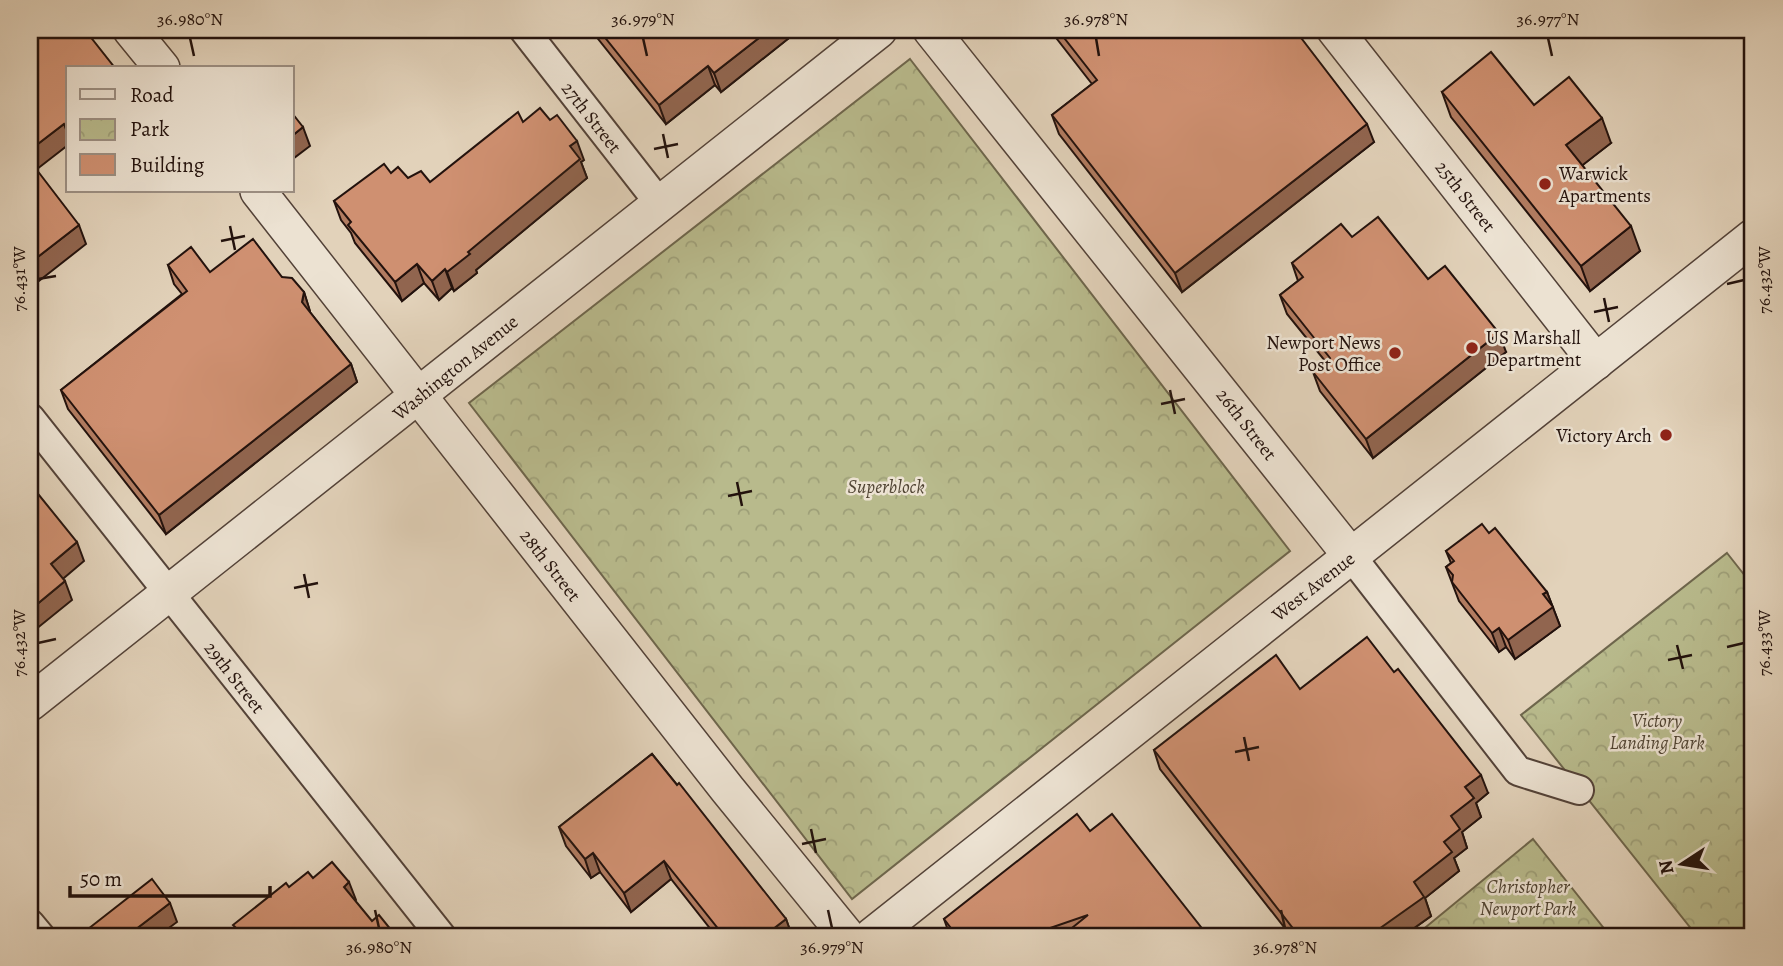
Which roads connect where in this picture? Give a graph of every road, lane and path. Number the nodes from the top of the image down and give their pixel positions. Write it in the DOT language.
graph roads {
  1 [pos="131,30"];
  2 [pos="524,30"];
  3 [pos="879,30"];
  4 [pos="931,30"];
  5 [pos="1335,30"];
  6 [pos="160,66"];
  7 [pos="259,192"];
  8 [pos="660,204"];
  9 [pos="1753,237"];
  10 [pos="1596,362"];
  11 [pos="419,395"];
  12 [pos="30,418"];
  13 [pos="1351,556"];
  14 [pos="169,593"];
  15 [pos="30,704"];
  16 [pos="1579,790"];
  17 [pos="30,924"];
  18 [pos="40,936"];
  19 [pos="441,936"];
  20 [pos="847,936"];
  21 [pos="872,936"];
  1 -- 6 [label="street"];
  2 -- 8 [label="street, 27th Street"];
  3 -- 8 [label="street, Washington Avenue"];
  4 -- 13 [label="street, 26th Street"];
  5 -- 10 [label="street, 25th Street"];
  7 -- 11 [label="street, 28th Street"];
  8 -- 11 [label="street, Washington Avenue"];
  9 -- 10 [label="street, West Avenue"];
  10 -- 13 [label="street, West Avenue"];
  11 -- 14 [label="street, Washington Avenue"];
  11 -- 20 [label="street, 28th Street"];
  12 -- 14 [label="street, 29th Street"];
  13 -- 16 [label="street, 26th Street"];
  13 -- 21 [label="street, West Avenue"];
  14 -- 15 [label="street, Washington Avenue"];
  14 -- 19 [label="street, 29th Street"];
  17 -- 18 [label="street"];
}
